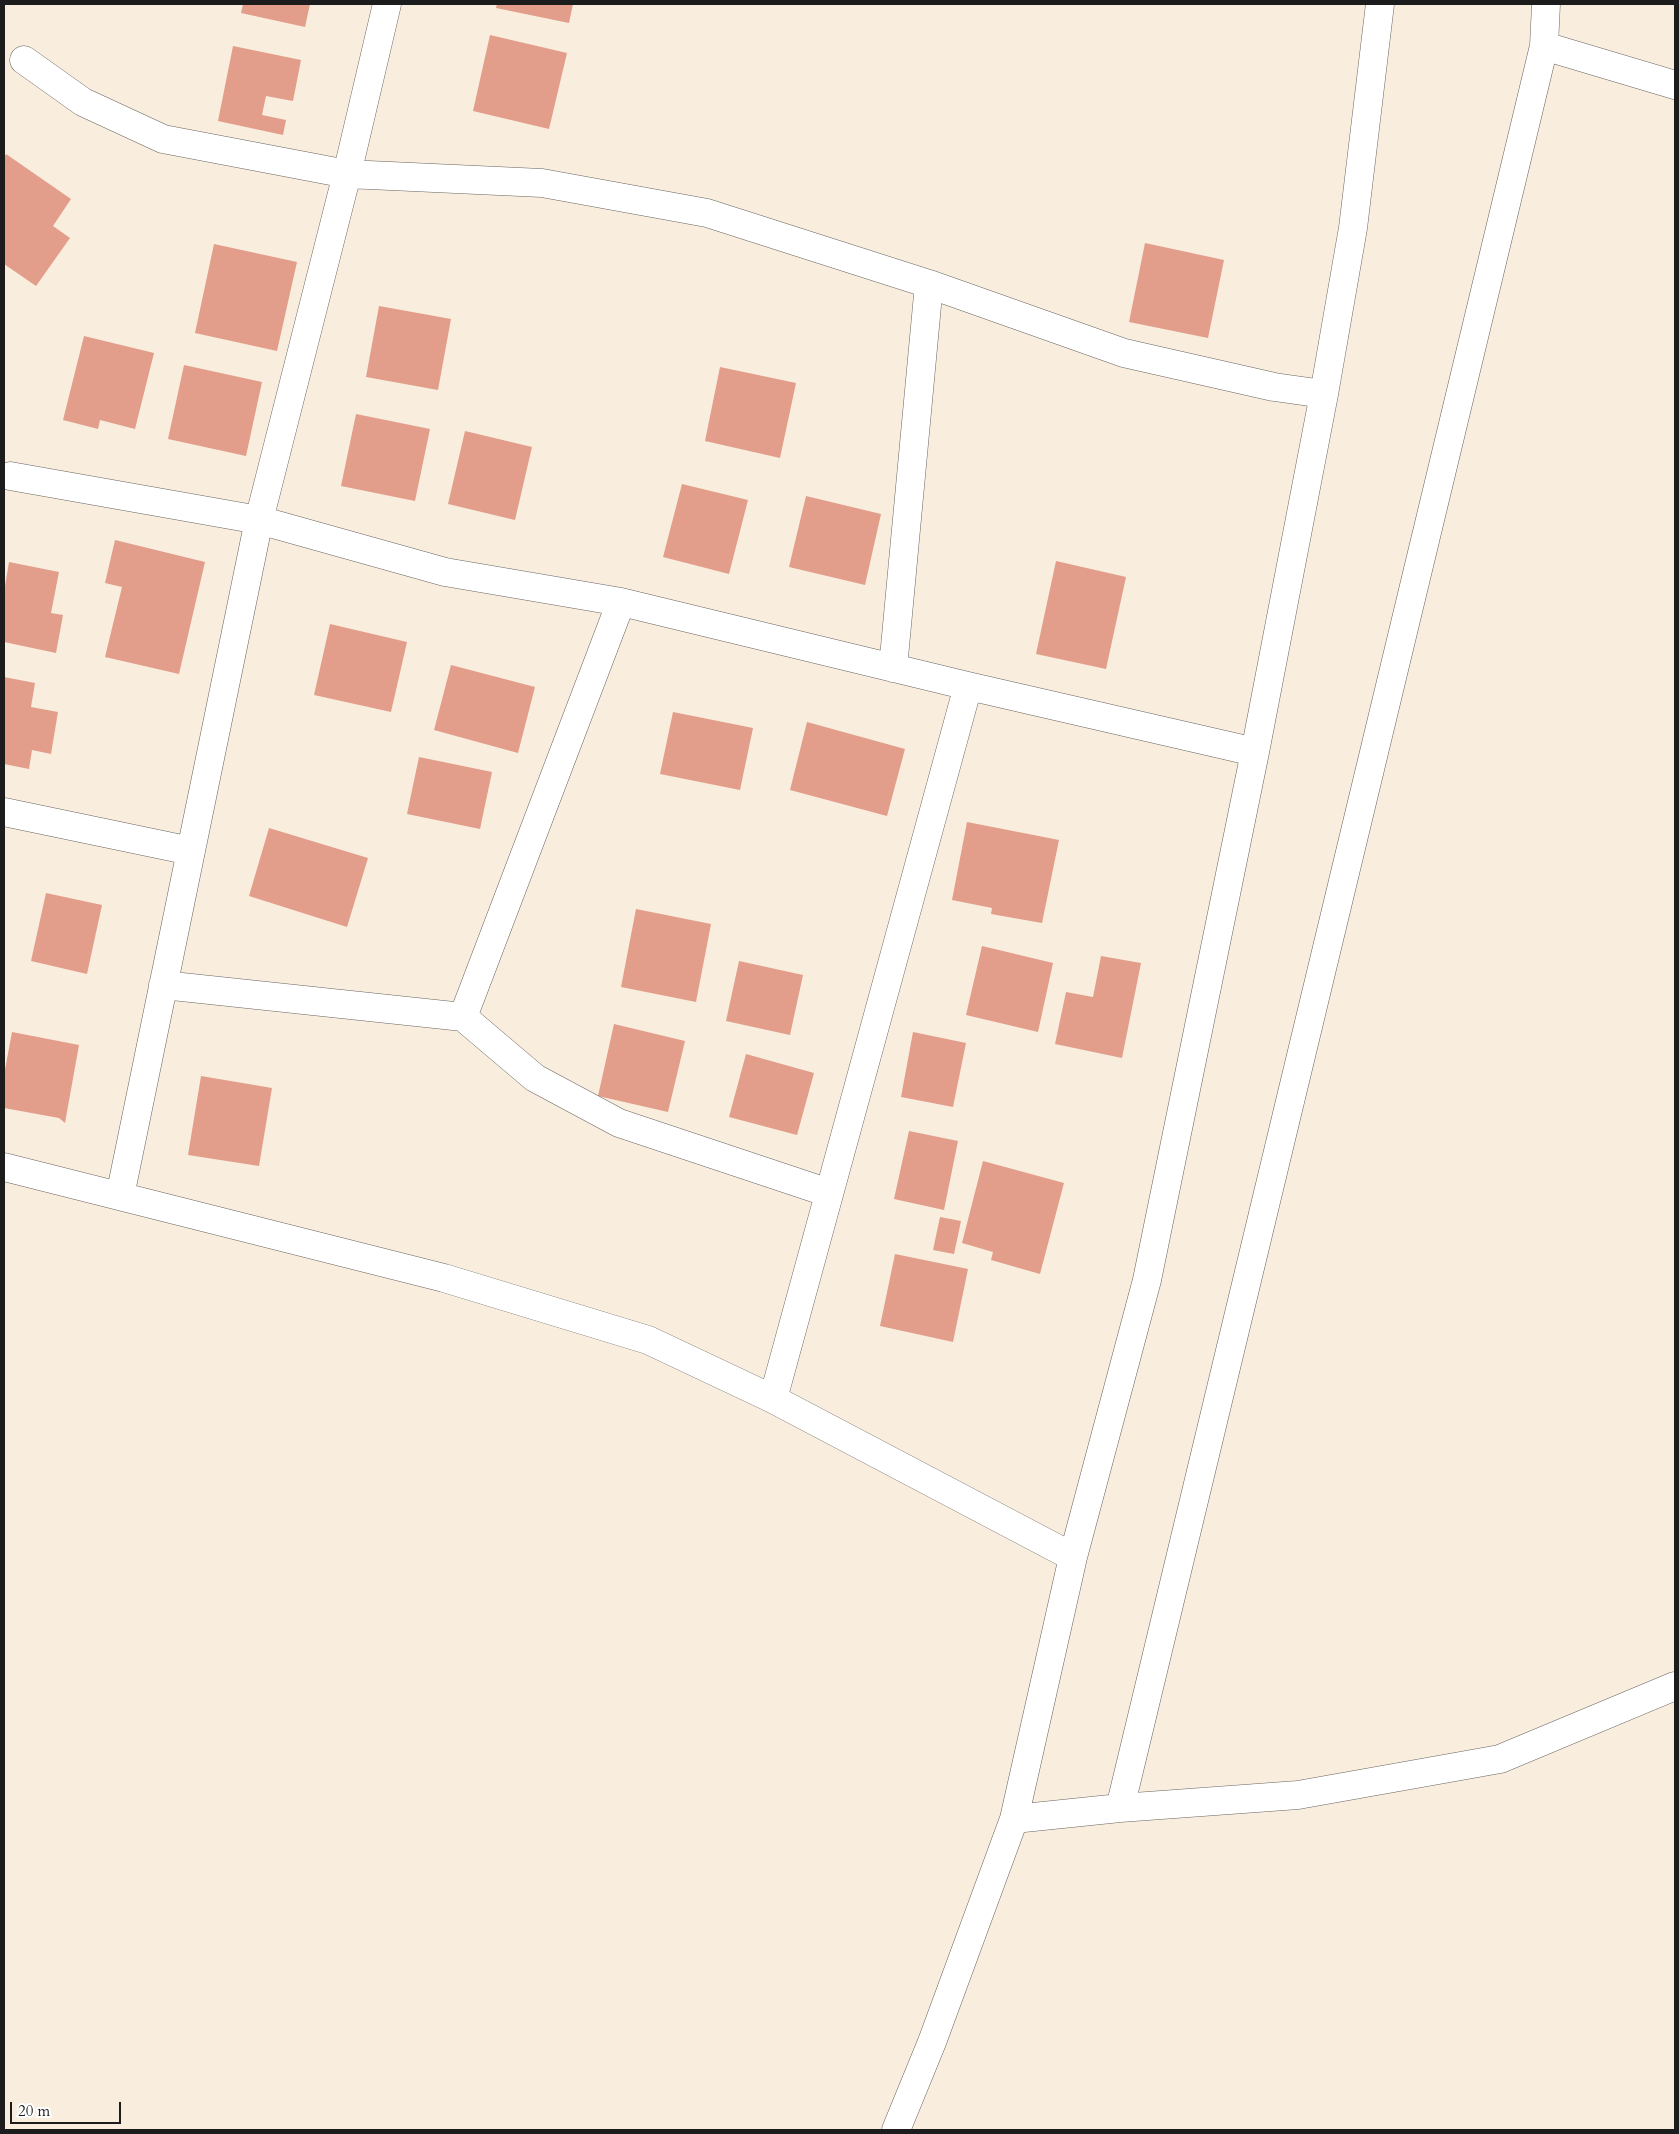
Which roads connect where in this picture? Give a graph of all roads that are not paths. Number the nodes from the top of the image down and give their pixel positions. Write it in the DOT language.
graph roads {
  1 [pos="387,4"];
  2 [pos="1380,4"];
  3 [pos="1546,4"];
  4 [pos="1544,46"];
  5 [pos="24,60"];
  6 [pos="1675,85"];
  7 [pos="346,174"];
  8 [pos="929,284"];
  9 [pos="1324,394"];
  10 [pos="10,476"];
  11 [pos="259,520"];
  12 [pos="621,602"];
  13 [pos="893,668"];
  14 [pos="968,686"];
  15 [pos="1255,752"];
  16 [pos="4,812"];
  17 [pos="192,852"];
  18 [pos="163,985"];
  19 [pos="463,1017"];
  20 [pos="4,1166"];
  21 [pos="830,1193"];
  22 [pos="120,1196"];
  23 [pos="773,1399"];
  24 [pos="1073,1557"];
  25 [pos="1675,1686"];
  26 [pos="1120,1808"];
  27 [pos="1014,1819"];
  28 [pos="896,2130"];
  1 -- 7 [label="street"];
  2 -- 9 [label="street"];
  3 -- 4 [label="street"];
  4 -- 6 [label="street"];
  4 -- 26 [label="street"];
  5 -- 7 [label="street"];
  7 -- 8 [label="street"];
  7 -- 11 [label="street"];
  8 -- 9 [label="street"];
  8 -- 13 [label="street"];
  9 -- 15 [label="street"];
  10 -- 11 [label="street"];
  11 -- 12 [label="street"];
  11 -- 17 [label="street"];
  12 -- 13 [label="street"];
  12 -- 19 [label="street"];
  13 -- 14 [label="street"];
  14 -- 15 [label="street"];
  14 -- 21 [label="street"];
  15 -- 24 [label="street"];
  16 -- 17 [label="street"];
  17 -- 18 [label="street"];
  18 -- 19 [label="street"];
  18 -- 22 [label="street"];
  19 -- 21 [label="street"];
  20 -- 22 [label="street"];
  21 -- 23 [label="street"];
  22 -- 23 [label="street"];
  23 -- 24 [label="street"];
  24 -- 27 [label="street"];
  25 -- 26 [label="street"];
  26 -- 27 [label="street"];
  27 -- 28 [label="street"];
}
